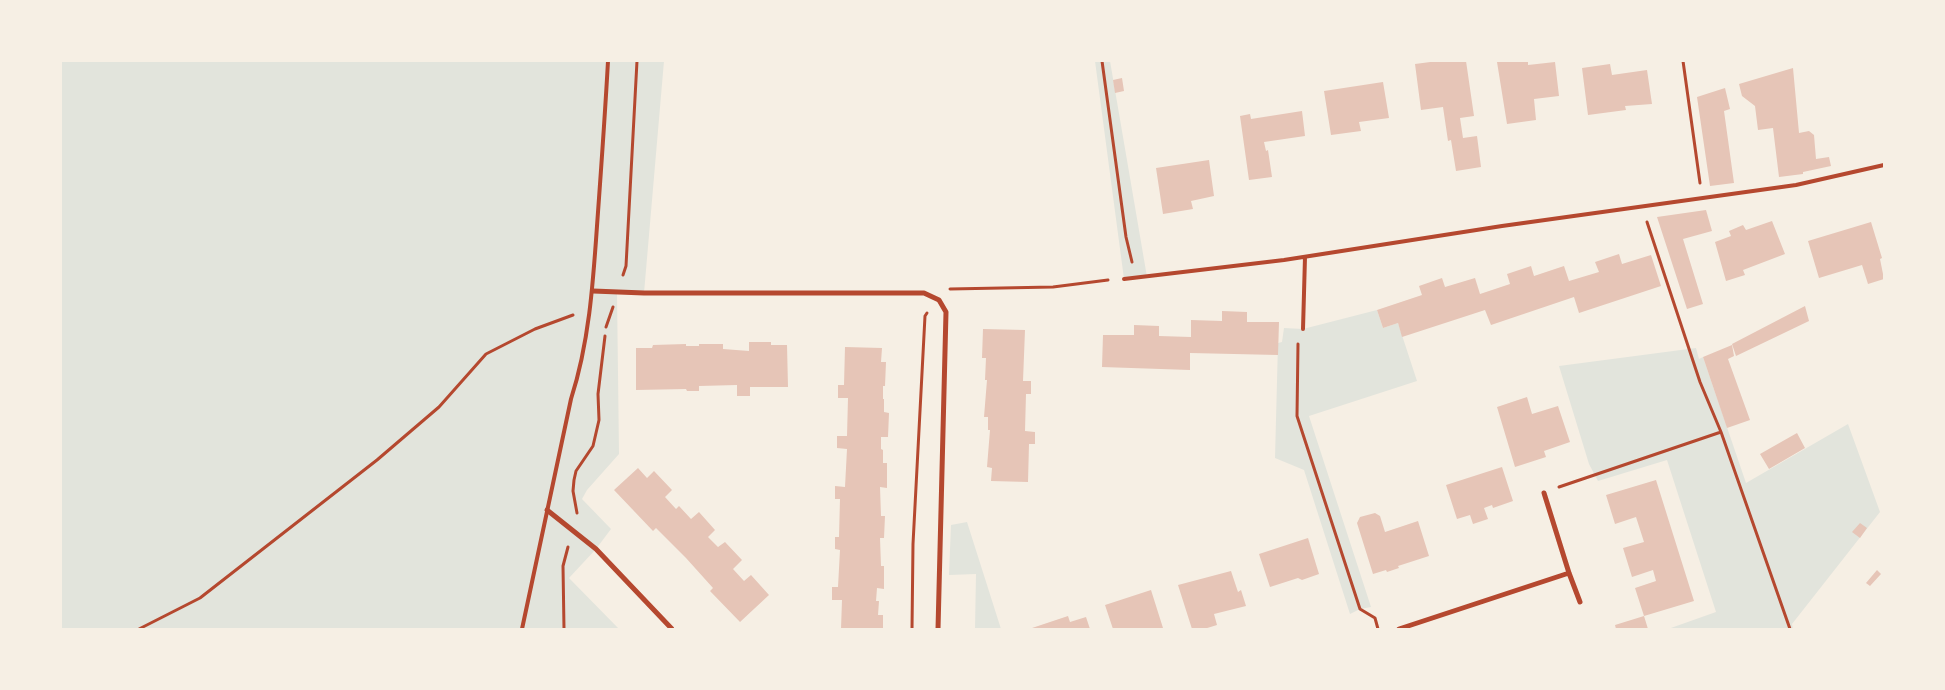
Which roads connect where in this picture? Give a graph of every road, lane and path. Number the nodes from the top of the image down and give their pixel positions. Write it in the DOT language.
graph roads {
  1 [pos="608,61"];
  2 [pos="637,61"];
  3 [pos="1102,61"];
  4 [pos="1683,61"];
  5 [pos="1884,165"];
  6 [pos="1702,198"];
  7 [pos="1644,207"];
  8 [pos="1305,257"];
  9 [pos="1136,278"];
  10 [pos="1124,279"];
  11 [pos="593,291"];
  12 [pos="617,292"];
  13 [pos="938,300"];
  14 [pos="590,308"];
  15 [pos="1303,329"];
  16 [pos="1721,432"];
  17 [pos="1544,493"];
  18 [pos="547,510"];
  19 [pos="573,529"];
  20 [pos="1569,573"];
  21 [pos="1580,602"];
  22 [pos="139,629"];
  23 [pos="522,629"];
  24 [pos="564,629"];
  25 [pos="672,629"];
  26 [pos="912,629"];
  27 [pos="938,629"];
  28 [pos="1378,629"];
  29 [pos="1399,629"];
  30 [pos="1790,629"];
  1 -- 11 [label="lane"];
  2 -- 12 [label="path"];
  3 -- 9 [label="path"];
  4 -- 6 [label="path"];
  5 -- 6 [label="lane"];
  6 -- 7 [label="lane"];
  7 -- 8 [label="lane"];
  7 -- 16 [label="path"];
  8 -- 9 [label="lane"];
  8 -- 15 [label="lane"];
  9 -- 10 [label="lane"];
  10 -- 13 [label="path"];
  11 -- 12 [label="street"];
  11 -- 14 [label="lane"];
  12 -- 13 [label="street"];
  12 -- 19 [label="path"];
  13 -- 26 [label="path"];
  13 -- 27 [label="street"];
  14 -- 18 [label="lane"];
  14 -- 22 [label="path"];
  15 -- 28 [label="path"];
  16 -- 17 [label="path"];
  16 -- 30 [label="path"];
  17 -- 20 [label="street"];
  18 -- 19 [label="street"];
  18 -- 23 [label="lane"];
  19 -- 24 [label="path"];
  19 -- 25 [label="street"];
  20 -- 21 [label="street"];
  20 -- 29 [label="street"];
}
